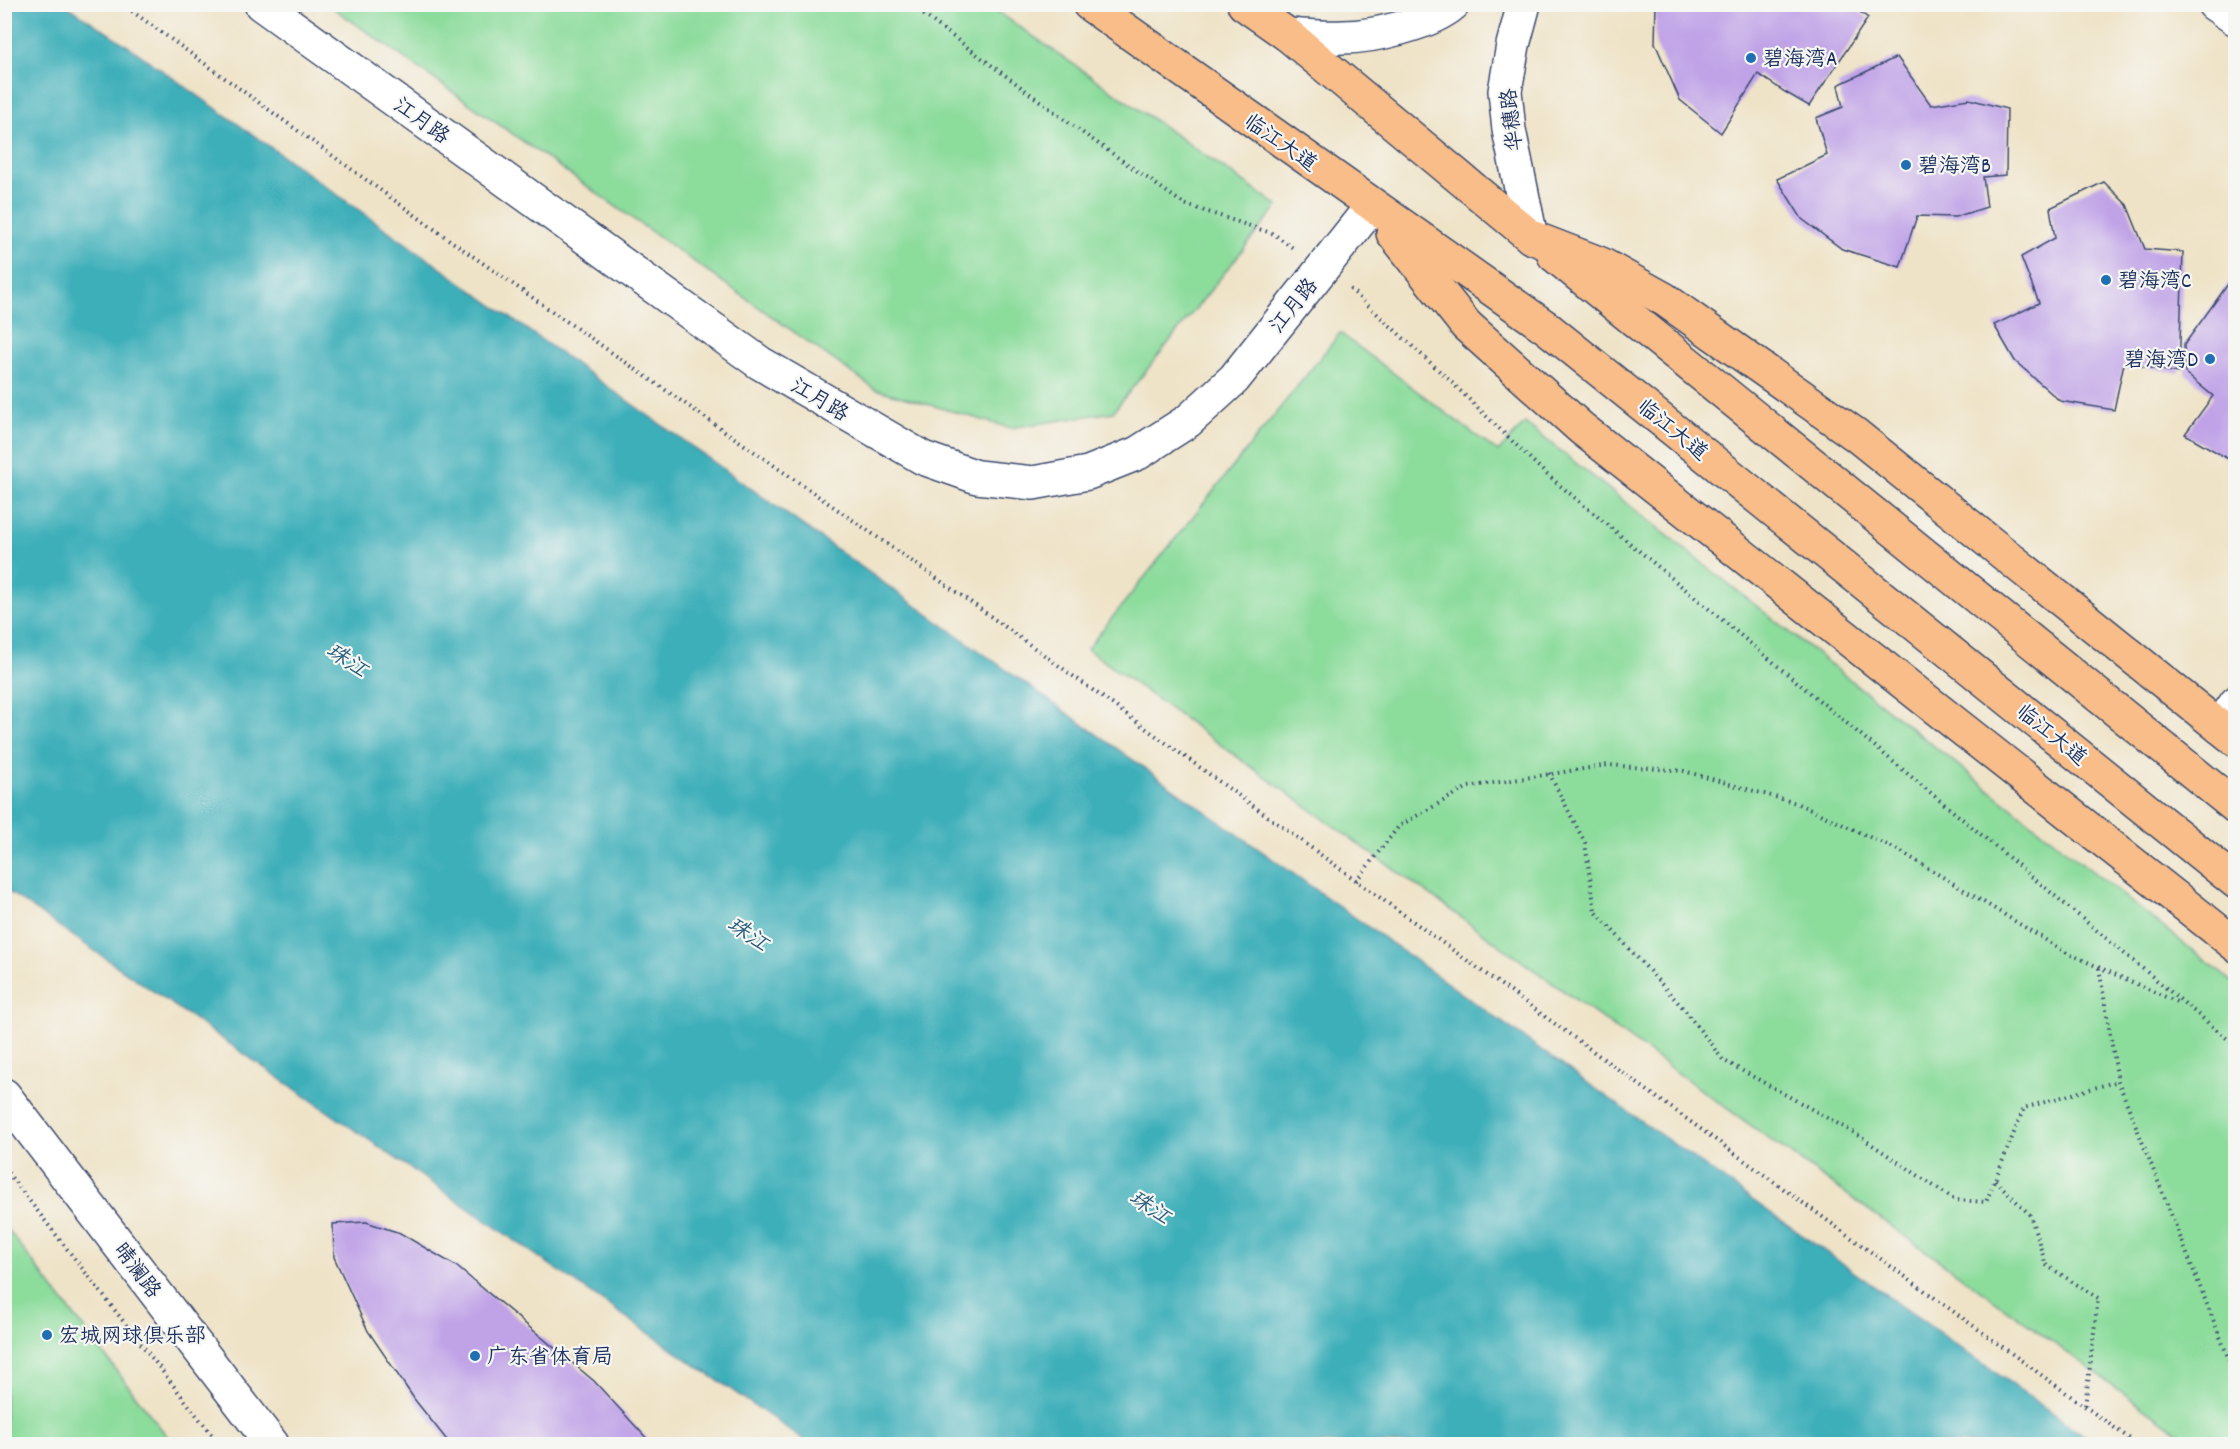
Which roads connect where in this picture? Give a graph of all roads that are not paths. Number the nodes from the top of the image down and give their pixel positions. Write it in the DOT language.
graph roads {
  1 [pos="261,4"];
  2 [pos="1089,4"];
  3 [pos="1244,4"];
  4 [pos="1453,4"];
  5 [pos="1524,4"];
  6 [pos="2214,4"];
  7 [pos="2235,19"];
  8 [pos="1288,35"];
  9 [pos="1372,206"];
  10 [pos="1531,237"];
  11 [pos="2230,723"];
  12 [pos="2235,807"];
  13 [pos="2235,882"];
  14 [pos="2235,945"];
  15 [pos="4,1095"];
  16 [pos="272,1444"];
  1 -- 9 [label="street, 江月路"];
  2 -- 9 [label="main road, 临江大道"];
  3 -- 8 [label="main road"];
  4 -- 8 [label="street"];
  5 -- 10 [label="street, 华穗路"];
  6 -- 7 [label="street"];
  8 -- 10 [label="main road"];
  9 -- 13 [label="main road, 临江大道"];
  9 -- 14 [label="main road"];
  10 -- 11 [label="main road"];
  10 -- 12 [label="main road"];
  15 -- 16 [label="street, 晴澜路"];
}
